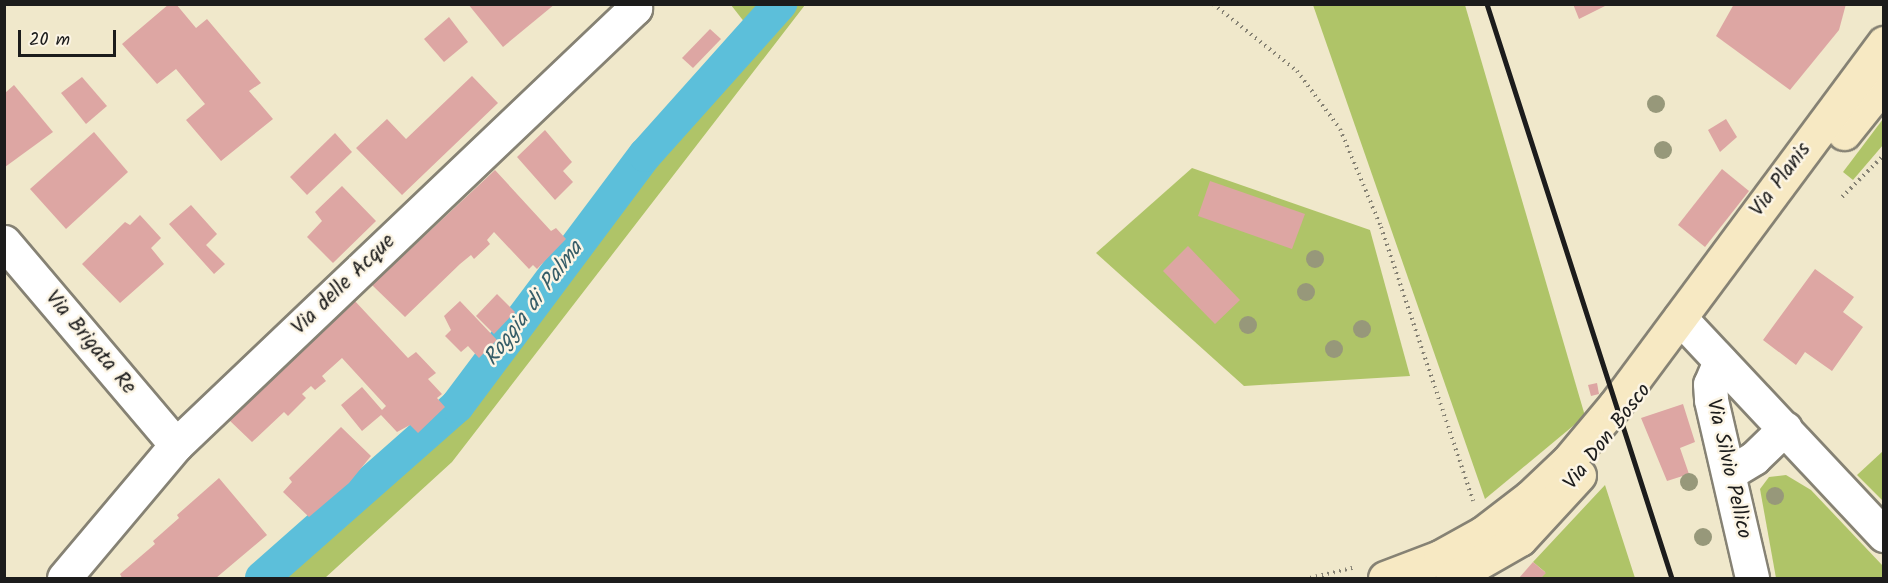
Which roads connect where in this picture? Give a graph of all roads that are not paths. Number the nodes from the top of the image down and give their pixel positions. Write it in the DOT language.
graph roads {
  1 [pos="636,6"];
  2 [pos="1884,43"];
  3 [pos="1884,83"];
  4 [pos="4,242"];
  5 [pos="1685,324"];
  6 [pos="1720,361"];
  7 [pos="1785,428"];
  8 [pos="176,445"];
  9 [pos="1729,473"];
  10 [pos="1884,535"];
  11 [pos="64,579"];
  12 [pos="1385,579"];
  13 [pos="1452,579"];
  14 [pos="1752,579"];
  1 -- 8 [label="street, Via delle Acque"];
  2 -- 5 [label="street, Via Planis"];
  3 -- 5 [label="street, Via Planis"];
  4 -- 8 [label="street, Via Brigata Re"];
  5 -- 6 [label="street"];
  5 -- 12 [label="street, Via Don Bosco"];
  5 -- 13 [label="street, Via Don Bosco"];
  6 -- 7 [label="street"];
  6 -- 9 [label="street, Via Silvio Pellico"];
  7 -- 9 [label="street"];
  7 -- 10 [label="street"];
  8 -- 11 [label="street, Via delle Acque"];
  9 -- 14 [label="street, Via Silvio Pellico"];
}
